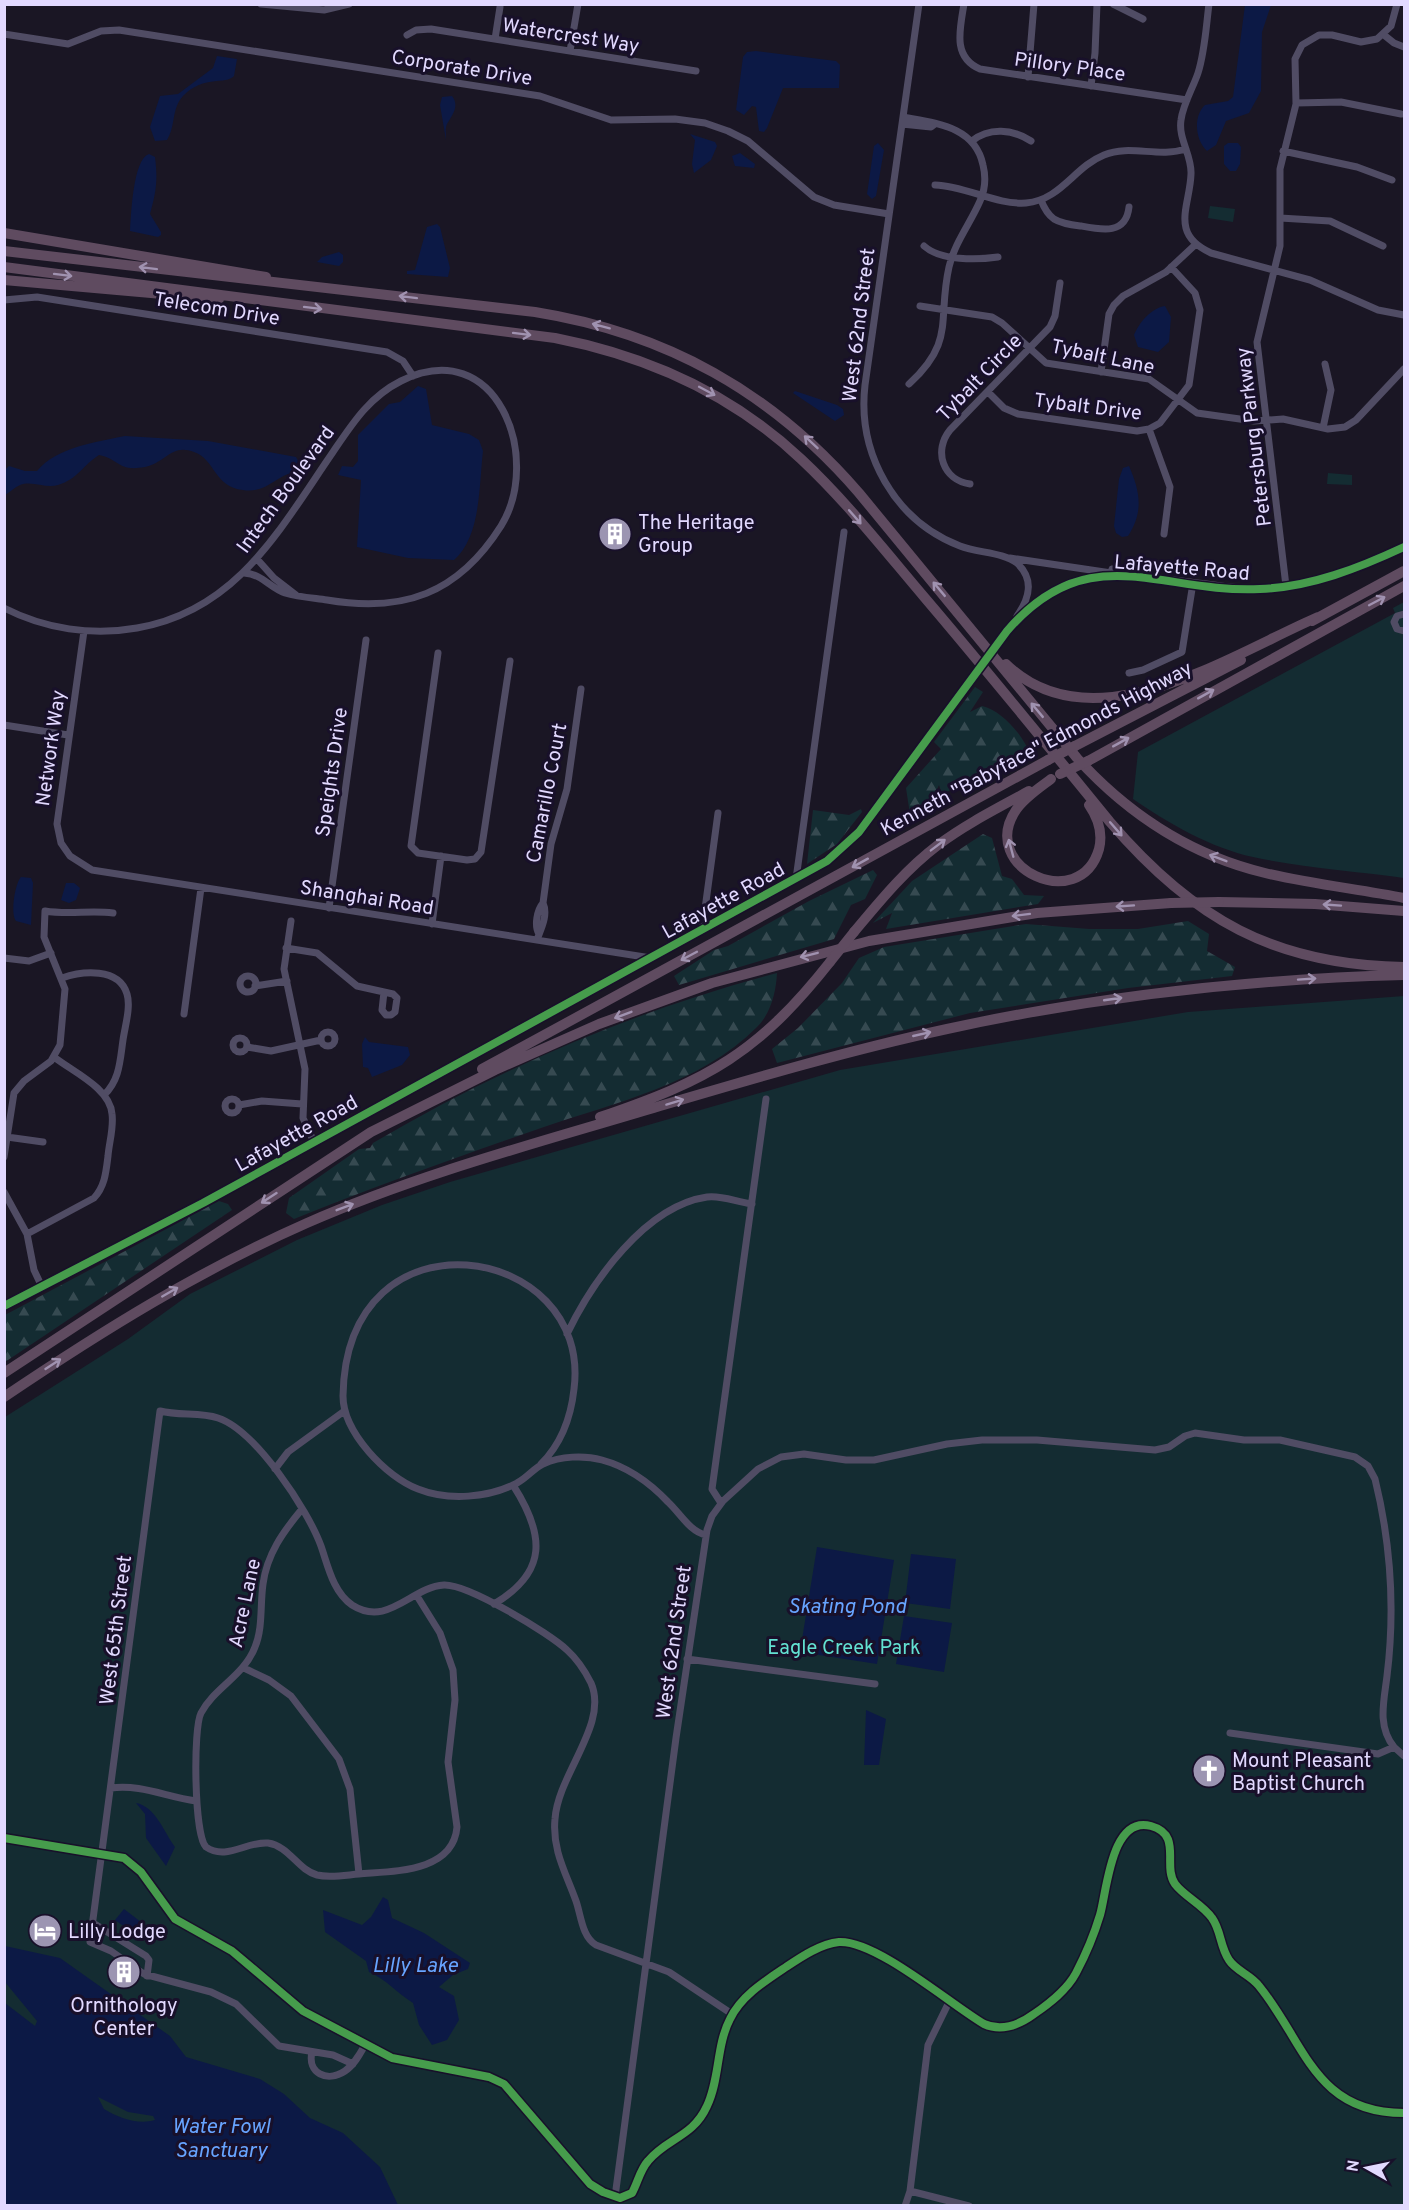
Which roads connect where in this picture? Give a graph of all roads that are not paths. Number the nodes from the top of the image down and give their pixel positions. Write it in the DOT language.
graph roads {
  1 [pos="261,4"];
  2 [pos="349,4"];
  3 [pos="578,4"];
  4 [pos="919,4"];
  5 [pos="964,4"];
  6 [pos="1034,4"];
  7 [pos="1097,4"];
  8 [pos="1113,4"];
  9 [pos="1209,4"];
  10 [pos="1397,4"];
  11 [pos="500,7"];
  12 [pos="1143,19"];
  13 [pos="4,34"];
  14 [pos="1384,34"];
  15 [pos="406,35"];
  16 [pos="495,39"];
  17 [pos="1404,47"];
  18 [pos="570,51"];
  19 [pos="696,71"];
  20 [pos="1028,77"];
  21 [pos="1091,86"];
  22 [pos="1187,100"];
  23 [pos="1296,104"];
  24 [pos="1401,114"];
  25 [pos="903,121"];
  26 [pos="972,141"];
  27 [pos="1031,141"];
  28 [pos="1186,149"];
  29 [pos="1283,151"];
  30 [pos="1392,180"];
  31 [pos="935,185"];
  32 [pos="982,194"];
  33 [pos="1041,200"];
  34 [pos="1129,207"];
  35 [pos="889,214"];
  36 [pos="1280,218"];
  37 [pos="6,233"];
  38 [pos="1196,244"];
  39 [pos="924,246"];
  40 [pos="1383,246"];
  41 [pos="4,251"];
  42 [pos="952,256"];
  43 [pos="998,257"];
  44 [pos="4,267"];
  45 [pos="1171,267"];
  46 [pos="1274,270"];
  47 [pos="4,280"];
  48 [pos="290,283"];
  49 [pos="1060,283"];
  50 [pos="234,298"];
  51 [pos="4,300"];
  52 [pos="920,306"];
  53 [pos="945,309"];
  54 [pos="1404,315"];
  55 [pos="1029,349"];
  56 [pos="1325,364"];
  57 [pos="1404,369"];
  58 [pos="1101,372"];
  59 [pos="413,376"];
  60 [pos="909,384"];
  61 [pos="988,392"];
  62 [pos="1179,401"];
  63 [pos="1266,420"];
  64 [pos="1323,428"];
  65 [pos="1149,429"];
  66 [pos="970,484"];
  67 [pos="844,531"];
  68 [pos="1164,534"];
  69 [pos="1404,547"];
  70 [pos="1005,557"];
  71 [pos="257,559"];
  72 [pos="1070,566"];
  73 [pos="1404,571"];
  74 [pos="244,573"];
  75 [pos="1124,574"];
  76 [pos="1144,577"];
  77 [pos="1193,583"];
  78 [pos="1286,586"];
  79 [pos="1404,586"];
  80 [pos="296,595"];
  81 [pos="4,608"];
  82 [pos="1404,614"];
  83 [pos="1318,617"];
  84 [pos="84,631"];
  85 [pos="1404,631"];
  86 [pos="1007,632"];
  87 [pos="976,634"];
  88 [pos="366,640"];
  89 [pos="438,653"];
  90 [pos="510,661"];
  91 [pos="986,671"];
  92 [pos="1129,673"];
  93 [pos="581,690"];
  94 [pos="4,725"];
  95 [pos="68,735"];
  96 [pos="1056,777"];
  97 [pos="718,813"];
  98 [pos="441,856"];
  99 [pos="79,864"];
  100 [pos="796,879"];
  101 [pos="201,888"];
  102 [pos="1404,898"];
  103 [pos="329,908"];
  104 [pos="1404,911"];
  105 [pos="113,913"];
  106 [pos="291,921"];
  107 [pos="432,924"];
  108 [pos="702,931"];
  109 [pos="538,937"];
  110 [pos="286,948"];
  111 [pos="51,953"];
  112 [pos="4,958"];
  113 [pos="652,958"];
  114 [pos="1404,967"];
  115 [pos="1404,975"];
  116 [pos="62,978"];
  117 [pos="287,981"];
  118 [pos="255,986"];
  119 [pos="384,992"];
  120 [pos="184,1014"];
  121 [pos="321,1040"];
  122 [pos="300,1045"];
  123 [pos="247,1047"];
  124 [pos="54,1058"];
  125 [pos="104,1095"];
  126 [pos="766,1099"];
  127 [pos="302,1104"];
  128 [pos="239,1105"];
  129 [pos="371,1132"];
  130 [pos="7,1137"];
  131 [pos="43,1142"];
  132 [pos="314,1142"];
  133 [pos="518,1147"];
  134 [pos="4,1157"];
  135 [pos="4,1192"];
  136 [pos="7,1204"];
  137 [pos="752,1204"];
  138 [pos="27,1234"];
  139 [pos="42,1287"];
  140 [pos="4,1306"];
  141 [pos="567,1334"];
  142 [pos="4,1373"];
  143 [pos="4,1396"];
  144 [pos="343,1412"];
  145 [pos="541,1464"];
  146 [pos="275,1469"];
  147 [pos="513,1485"];
  148 [pos="721,1503"];
  149 [pos="302,1509"];
  150 [pos="706,1535"];
  151 [pos="417,1596"];
  152 [pos="494,1604"];
  153 [pos="687,1659"];
  154 [pos="244,1668"];
  155 [pos="875,1684"];
  156 [pos="1230,1733"];
  157 [pos="1394,1747"];
  158 [pos="1404,1756"];
  159 [pos="111,1788"];
  160 [pos="196,1801"];
  161 [pos="4,1838"];
  162 [pos="102,1853"];
  163 [pos="359,1874"];
  164 [pos="93,1923"];
  165 [pos="647,1963"];
  166 [pos="147,1976"];
  167 [pos="950,2000"];
  168 [pos="732,2014"];
  169 [pos="365,2045"];
  170 [pos="312,2052"];
  171 [pos="353,2064"];
  172 [pos="1404,2113"];
  173 [pos="910,2192"];
  174 [pos="615,2197"];
  175 [pos="905,2205"];
  176 [pos="969,2205"];
  1 -- 2 [label="street"];
  3 -- 18 [label="street"];
  4 -- 25 [label="street, West 62nd Street"];
  5 -- 20 [label="street, Pillory Place"];
  6 -- 20 [label="street"];
  7 -- 21 [label="street"];
  8 -- 12 [label="street"];
  9 -- 22 [label="street"];
  10 -- 14 [label="street"];
  11 -- 16 [label="street"];
  13 -- 35 [label="street, Corporate Drive"];
  14 -- 17 [label="street"];
  14 -- 23 [label="street, Petersburg Parkway"];
  15 -- 16 [label="street, Watercrest Way"];
  16 -- 18 [label="street, Watercrest Way"];
  18 -- 19 [label="street, Watercrest Way"];
  20 -- 21 [label="street, Pillory Place"];
  21 -- 22 [label="street, Pillory Place"];
  22 -- 28 [label="street"];
  23 -- 24 [label="street"];
  23 -- 29 [label="street, Petersburg Parkway"];
  25 -- 26 [label="street"];
  25 -- 35 [label="street, West 62nd Street"];
  26 -- 27 [label="street"];
  26 -- 32 [label="street"];
  28 -- 33 [label="street"];
  28 -- 38 [label="street"];
  29 -- 30 [label="street"];
  29 -- 36 [label="street, Petersburg Parkway"];
  31 -- 32 [label="street"];
  32 -- 33 [label="street"];
  32 -- 42 [label="street"];
  33 -- 34 [label="street"];
  35 -- 70 [label="street, West 62nd Street"];
  36 -- 40 [label="street"];
  36 -- 46 [label="street, Petersburg Parkway"];
  37 -- 48 [label="highway"];
  38 -- 45 [label="street"];
  38 -- 46 [label="street"];
  39 -- 42 [label="street"];
  48 -- 41 [label="highway, one-way"];
  42 -- 43 [label="street"];
  42 -- 53 [label="street"];
  44 -- 50 [label="highway, one-way"];
  45 -- 58 [label="street"];
  45 -- 62 [label="street, Tybalt Drive"];
  46 -- 54 [label="street"];
  46 -- 63 [label="street, Petersburg Parkway"];
  47 -- 50 [label="highway"];
  87 -- 48 [label="highway, one-way"];
  49 -- 55 [label="street, Tybalt Circle"];
  50 -- 91 [label="highway, one-way"];
  51 -- 59 [label="street, Telecom Drive"];
  52 -- 53 [label="street, Tybalt Lane"];
  53 -- 55 [label="street, Tybalt Lane"];
  53 -- 60 [label="street"];
  55 -- 58 [label="street, Tybalt Lane"];
  55 -- 61 [label="street, Tybalt Circle"];
  56 -- 64 [label="street"];
  57 -- 64 [label="street, Tybalt Lane"];
  58 -- 62 [label="street, Tybalt Lane"];
  59 -- 71 [label="street, Intech Boulevard"];
  59 -- 80 [label="street, Intech Boulevard"];
  61 -- 65 [label="street, Tybalt Drive"];
  61 -- 66 [label="street, Tybalt Circle"];
  62 -- 63 [label="street, Tybalt Lane"];
  62 -- 65 [label="street, Tybalt Drive"];
  63 -- 64 [label="street, Tybalt Lane"];
  63 -- 78 [label="street, Petersburg Parkway"];
  65 -- 68 [label="street"];
  67 -- 100 [label="street"];
  69 -- 78 [label="main road, Lafayette Road"];
  70 -- 72 [label="street, West 62nd Street"];
  70 -- 86 [label="street"];
  71 -- 74 [label="street, Intech Boulevard"];
  71 -- 80 [label="street"];
  72 -- 75 [label="street"];
  72 -- 76 [label="street"];
  73 -- 83 [label="highway, Kenneth \"Babyface\" Edmonds Highway"];
  74 -- 80 [label="street"];
  74 -- 84 [label="street, Intech Boulevard"];
  75 -- 76 [label="main road, Lafayette Road"];
  75 -- 86 [label="main road, Lafayette Road"];
  76 -- 77 [label="main road, Lafayette Road"];
  77 -- 78 [label="main road, Lafayette Road"];
  77 -- 92 [label="street"];
  96 -- 79 [label="highway, Kenneth \"Babyface\" Edmonds Highway, one-way, bridge"];
  81 -- 84 [label="street, Intech Boulevard"];
  82 -- 85 [label="street"];
  83 -- 87 [label="highway"];
  83 -- 129 [label="highway, Kenneth \"Babyface\" Edmonds Highway, one-way, bridge"];
  84 -- 95 [label="street, Network Way"];
  86 -- 100 [label="main road, Lafayette Road, bridge"];
  102 -- 87 [label="highway, one-way"];
  88 -- 103 [label="street, Speights Drive"];
  89 -- 98 [label="street"];
  90 -- 98 [label="street"];
  91 -- 96 [label="highway, one-way"];
  91 -- 114 [label="highway, one-way"];
  93 -- 109 [label="street, Camarillo Court"];
  94 -- 95 [label="street"];
  95 -- 99 [label="street, Network Way"];
  133 -- 96 [label="highway, Kenneth \"Babyface\" Edmonds Highway, one-way, bridge"];
  97 -- 108 [label="street"];
  98 -- 107 [label="street"];
  99 -- 101 [label="street, Shanghai Road"];
  100 -- 108 [label="main road, Lafayette Road"];
  101 -- 103 [label="street, Shanghai Road"];
  101 -- 120 [label="street"];
  103 -- 107 [label="street, Shanghai Road"];
  104 -- 129 [label="highway, one-way, bridge"];
  105 -- 111 [label="street"];
  106 -- 110 [label="street"];
  107 -- 109 [label="street, Shanghai Road"];
  108 -- 113 [label="main road, Lafayette Road"];
  109 -- 113 [label="street, Shanghai Road"];
  110 -- 117 [label="street"];
  110 -- 119 [label="street"];
  111 -- 112 [label="street"];
  111 -- 116 [label="street"];
  113 -- 132 [label="main road, Lafayette Road"];
  133 -- 115 [label="highway, one-way"];
  116 -- 124 [label="street"];
  116 -- 125 [label="street"];
  117 -- 118 [label="street"];
  117 -- 122 [label="street"];
  121 -- 122 [label="street"];
  122 -- 123 [label="street"];
  122 -- 127 [label="street"];
  124 -- 125 [label="street"];
  124 -- 130 [label="street"];
  125 -- 138 [label="street"];
  126 -- 137 [label="street"];
  127 -- 128 [label="street"];
  127 -- 132 [label="street"];
  129 -- 142 [label="highway, one-way"];
  130 -- 131 [label="street"];
  130 -- 134 [label="street"];
  132 -- 139 [label="main road, Lafayette Road"];
  143 -- 133 [label="highway, one-way"];
  135 -- 136 [label="street"];
  136 -- 138 [label="street"];
  137 -- 141 [label="street"];
  137 -- 148 [label="street"];
  138 -- 139 [label="street"];
  139 -- 140 [label="main road, Lafayette Road"];
  141 -- 144 [label="street"];
  141 -- 145 [label="street"];
  144 -- 146 [label="street"];
  144 -- 147 [label="street"];
  145 -- 147 [label="street"];
  145 -- 150 [label="street"];
  146 -- 149 [label="street"];
  146 -- 159 [label="street, West 65th Street"];
  147 -- 152 [label="street"];
  148 -- 150 [label="street, West 62nd Street"];
  148 -- 157 [label="street"];
  149 -- 151 [label="street"];
  149 -- 154 [label="street, Acre Lane"];
  150 -- 153 [label="street, West 62nd Street"];
  151 -- 152 [label="street"];
  151 -- 163 [label="street"];
  152 -- 165 [label="street"];
  153 -- 155 [label="street"];
  153 -- 165 [label="street, West 62nd Street"];
  154 -- 160 [label="street, Acre Lane"];
  154 -- 163 [label="street"];
  156 -- 157 [label="street"];
  157 -- 158 [label="street"];
  159 -- 160 [label="street"];
  159 -- 162 [label="street, West 65th Street"];
  160 -- 163 [label="street, Acre Lane"];
  161 -- 162 [label="street"];
  162 -- 164 [label="street, West 65th Street"];
  162 -- 169 [label="street"];
  164 -- 166 [label="street"];
  164 -- 166 [label="street"];
  165 -- 168 [label="street"];
  165 -- 174 [label="street, West 62nd Street"];
  166 -- 170 [label="street"];
  167 -- 168 [label="street"];
  167 -- 172 [label="street"];
  167 -- 173 [label="street"];
  168 -- 174 [label="street"];
  169 -- 171 [label="street"];
  169 -- 174 [label="street"];
  170 -- 171 [label="street"];
  170 -- 171 [label="street"];
  173 -- 175 [label="street"];
  173 -- 176 [label="street"];
}
